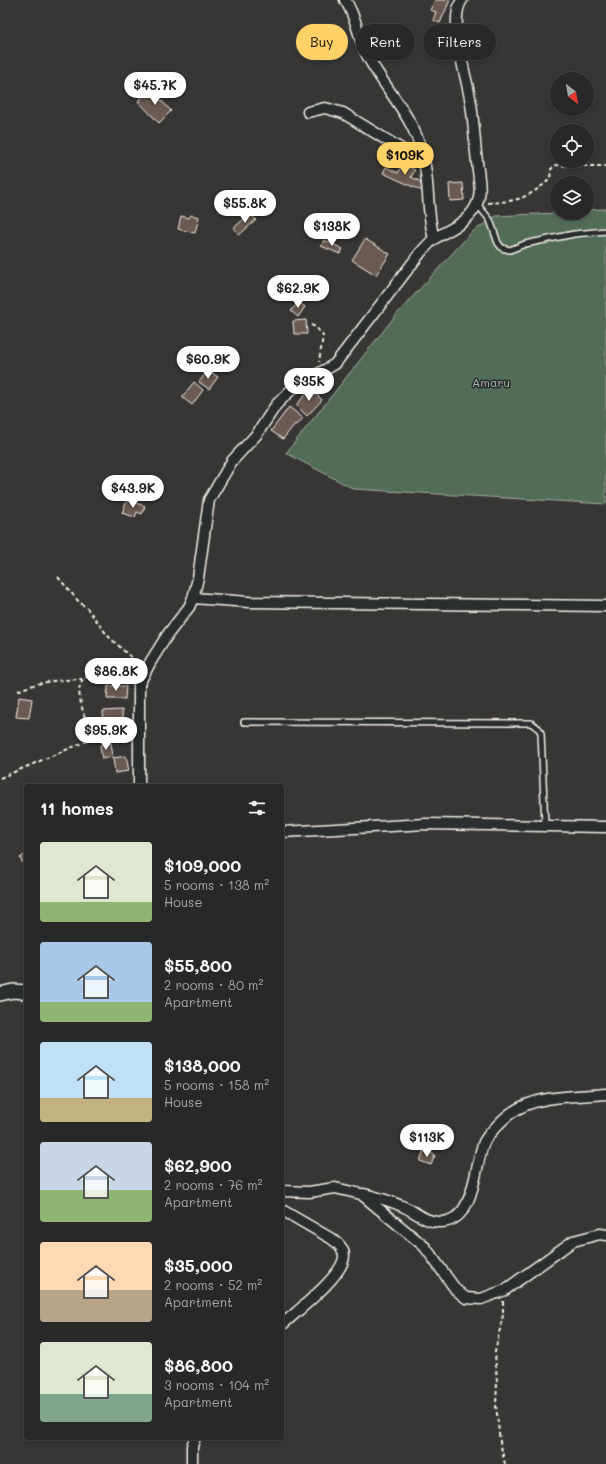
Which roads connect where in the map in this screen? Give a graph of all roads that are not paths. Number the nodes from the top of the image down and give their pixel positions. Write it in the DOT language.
graph roads {
  1 [pos="345,0"];
  2 [pos="462,0"];
  3 [pos="308,112"];
  4 [pos="424,163"];
  5 [pos="477,204"];
  6 [pos="606,232"];
  7 [pos="434,239"];
  8 [pos="193,598"];
  9 [pos="606,606"];
  10 [pos="244,722"];
  11 [pos="139,784"];
  12 [pos="545,826"];
  13 [pos="606,827"];
  14 [pos="284,832"];
  15 [pos="24,992"];
  16 [pos="0,994"];
  17 [pos="606,1094"];
  18 [pos="284,1191"];
  19 [pos="361,1194"];
  20 [pos="284,1211"];
  21 [pos="606,1235"];
  22 [pos="284,1323"];
  23 [pos="194,1440"];
  24 [pos="192,1464"];
  1 -- 4 [label="street"];
  2 -- 5 [label="street"];
  3 -- 4 [label="street"];
  4 -- 7 [label="street"];
  5 -- 6 [label="lane"];
  5 -- 7 [label="street"];
  7 -- 8 [label="street"];
  8 -- 9 [label="street"];
  8 -- 11 [label="street"];
  10 -- 12 [label="lane"];
  12 -- 13 [label="street"];
  12 -- 14 [label="street"];
  15 -- 16 [label="street"];
  17 -- 19 [label="street"];
  18 -- 19 [label="street"];
  19 -- 21 [label="street"];
  20 -- 22 [label="street"];
  23 -- 24 [label="street"];
}
